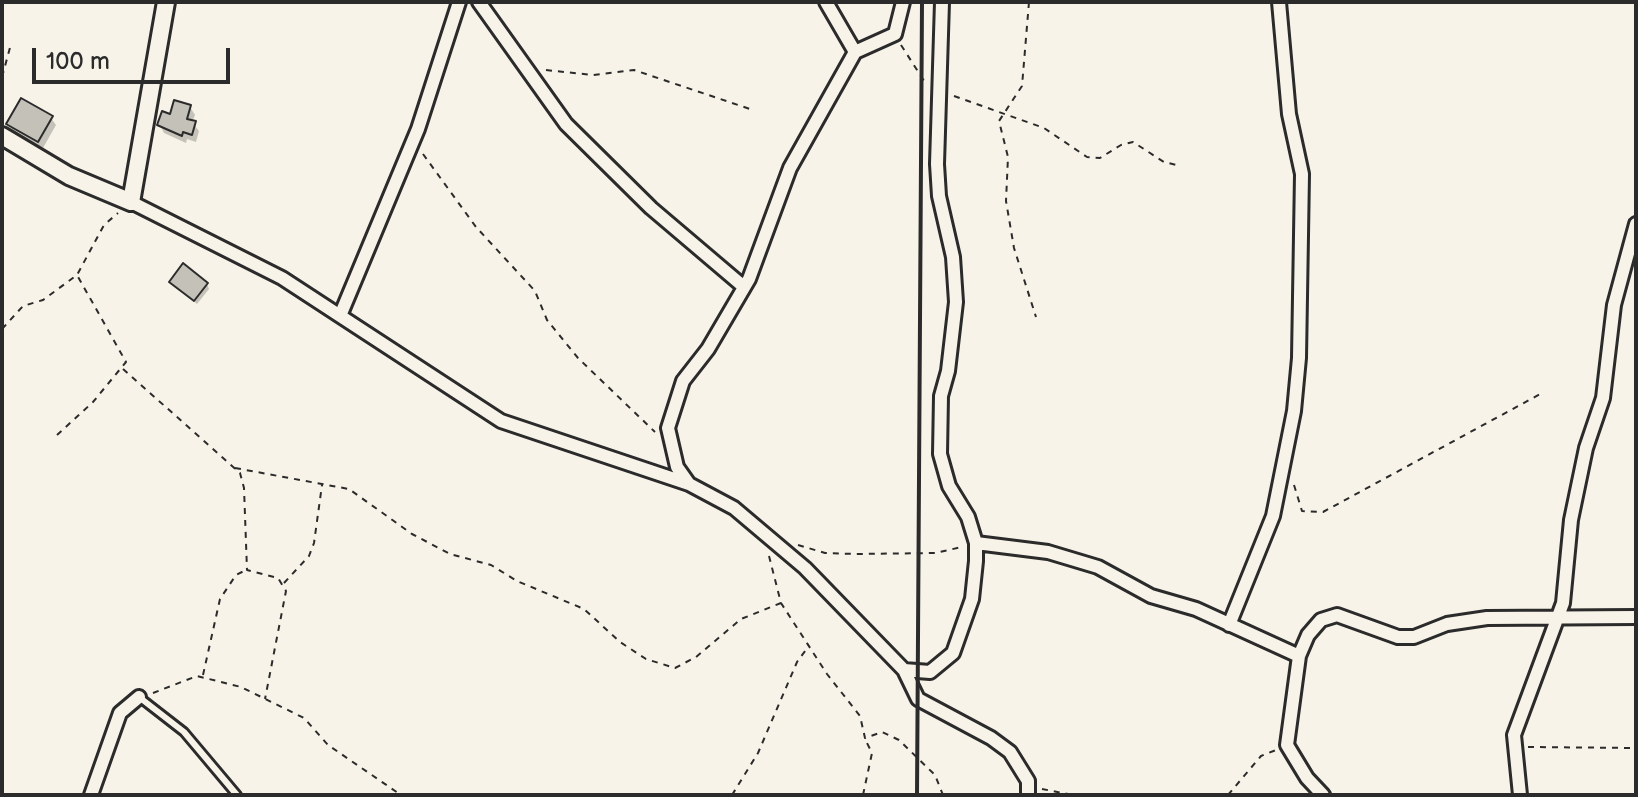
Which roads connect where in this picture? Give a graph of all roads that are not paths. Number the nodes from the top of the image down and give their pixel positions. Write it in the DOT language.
graph roads {
  1 [pos="166,2"];
  2 [pos="459,2"];
  3 [pos="479,2"];
  4 [pos="826,2"];
  5 [pos="903,2"];
  6 [pos="942,2"];
  7 [pos="1279,2"];
  8 [pos="855,52"];
  9 [pos="2,136"];
  10 [pos="131,202"];
  11 [pos="1636,224"];
  12 [pos="744,287"];
  13 [pos="340,316"];
  14 [pos="689,484"];
  15 [pos="976,543"];
  16 [pos="1557,617"];
  17 [pos="1636,617"];
  18 [pos="1229,625"];
  19 [pos="1299,656"];
  20 [pos="904,670"];
  21 [pos="139,697"];
  22 [pos="1028,792"];
  23 [pos="91,795"];
  24 [pos="237,795"];
  25 [pos="1323,795"];
  26 [pos="1520,795"];
  1 -- 10 [label="street"];
  2 -- 13 [label="street"];
  3 -- 12 [label="street"];
  4 -- 8 [label="street"];
  5 -- 8 [label="street"];
  6 -- 15 [label="street"];
  7 -- 18 [label="street"];
  8 -- 12 [label="street"];
  9 -- 10 [label="street"];
  10 -- 13 [label="street"];
  11 -- 16 [label="street"];
  12 -- 14 [label="street"];
  13 -- 14 [label="street"];
  14 -- 20 [label="street"];
  15 -- 18 [label="street"];
  15 -- 20 [label="street"];
  16 -- 17 [label="street"];
  16 -- 19 [label="street"];
  16 -- 26 [label="street"];
  18 -- 19 [label="street"];
  19 -- 25 [label="street"];
  20 -- 22 [label="street"];
  21 -- 23 [label="street"];
  21 -- 24 [label="lane"];
}
